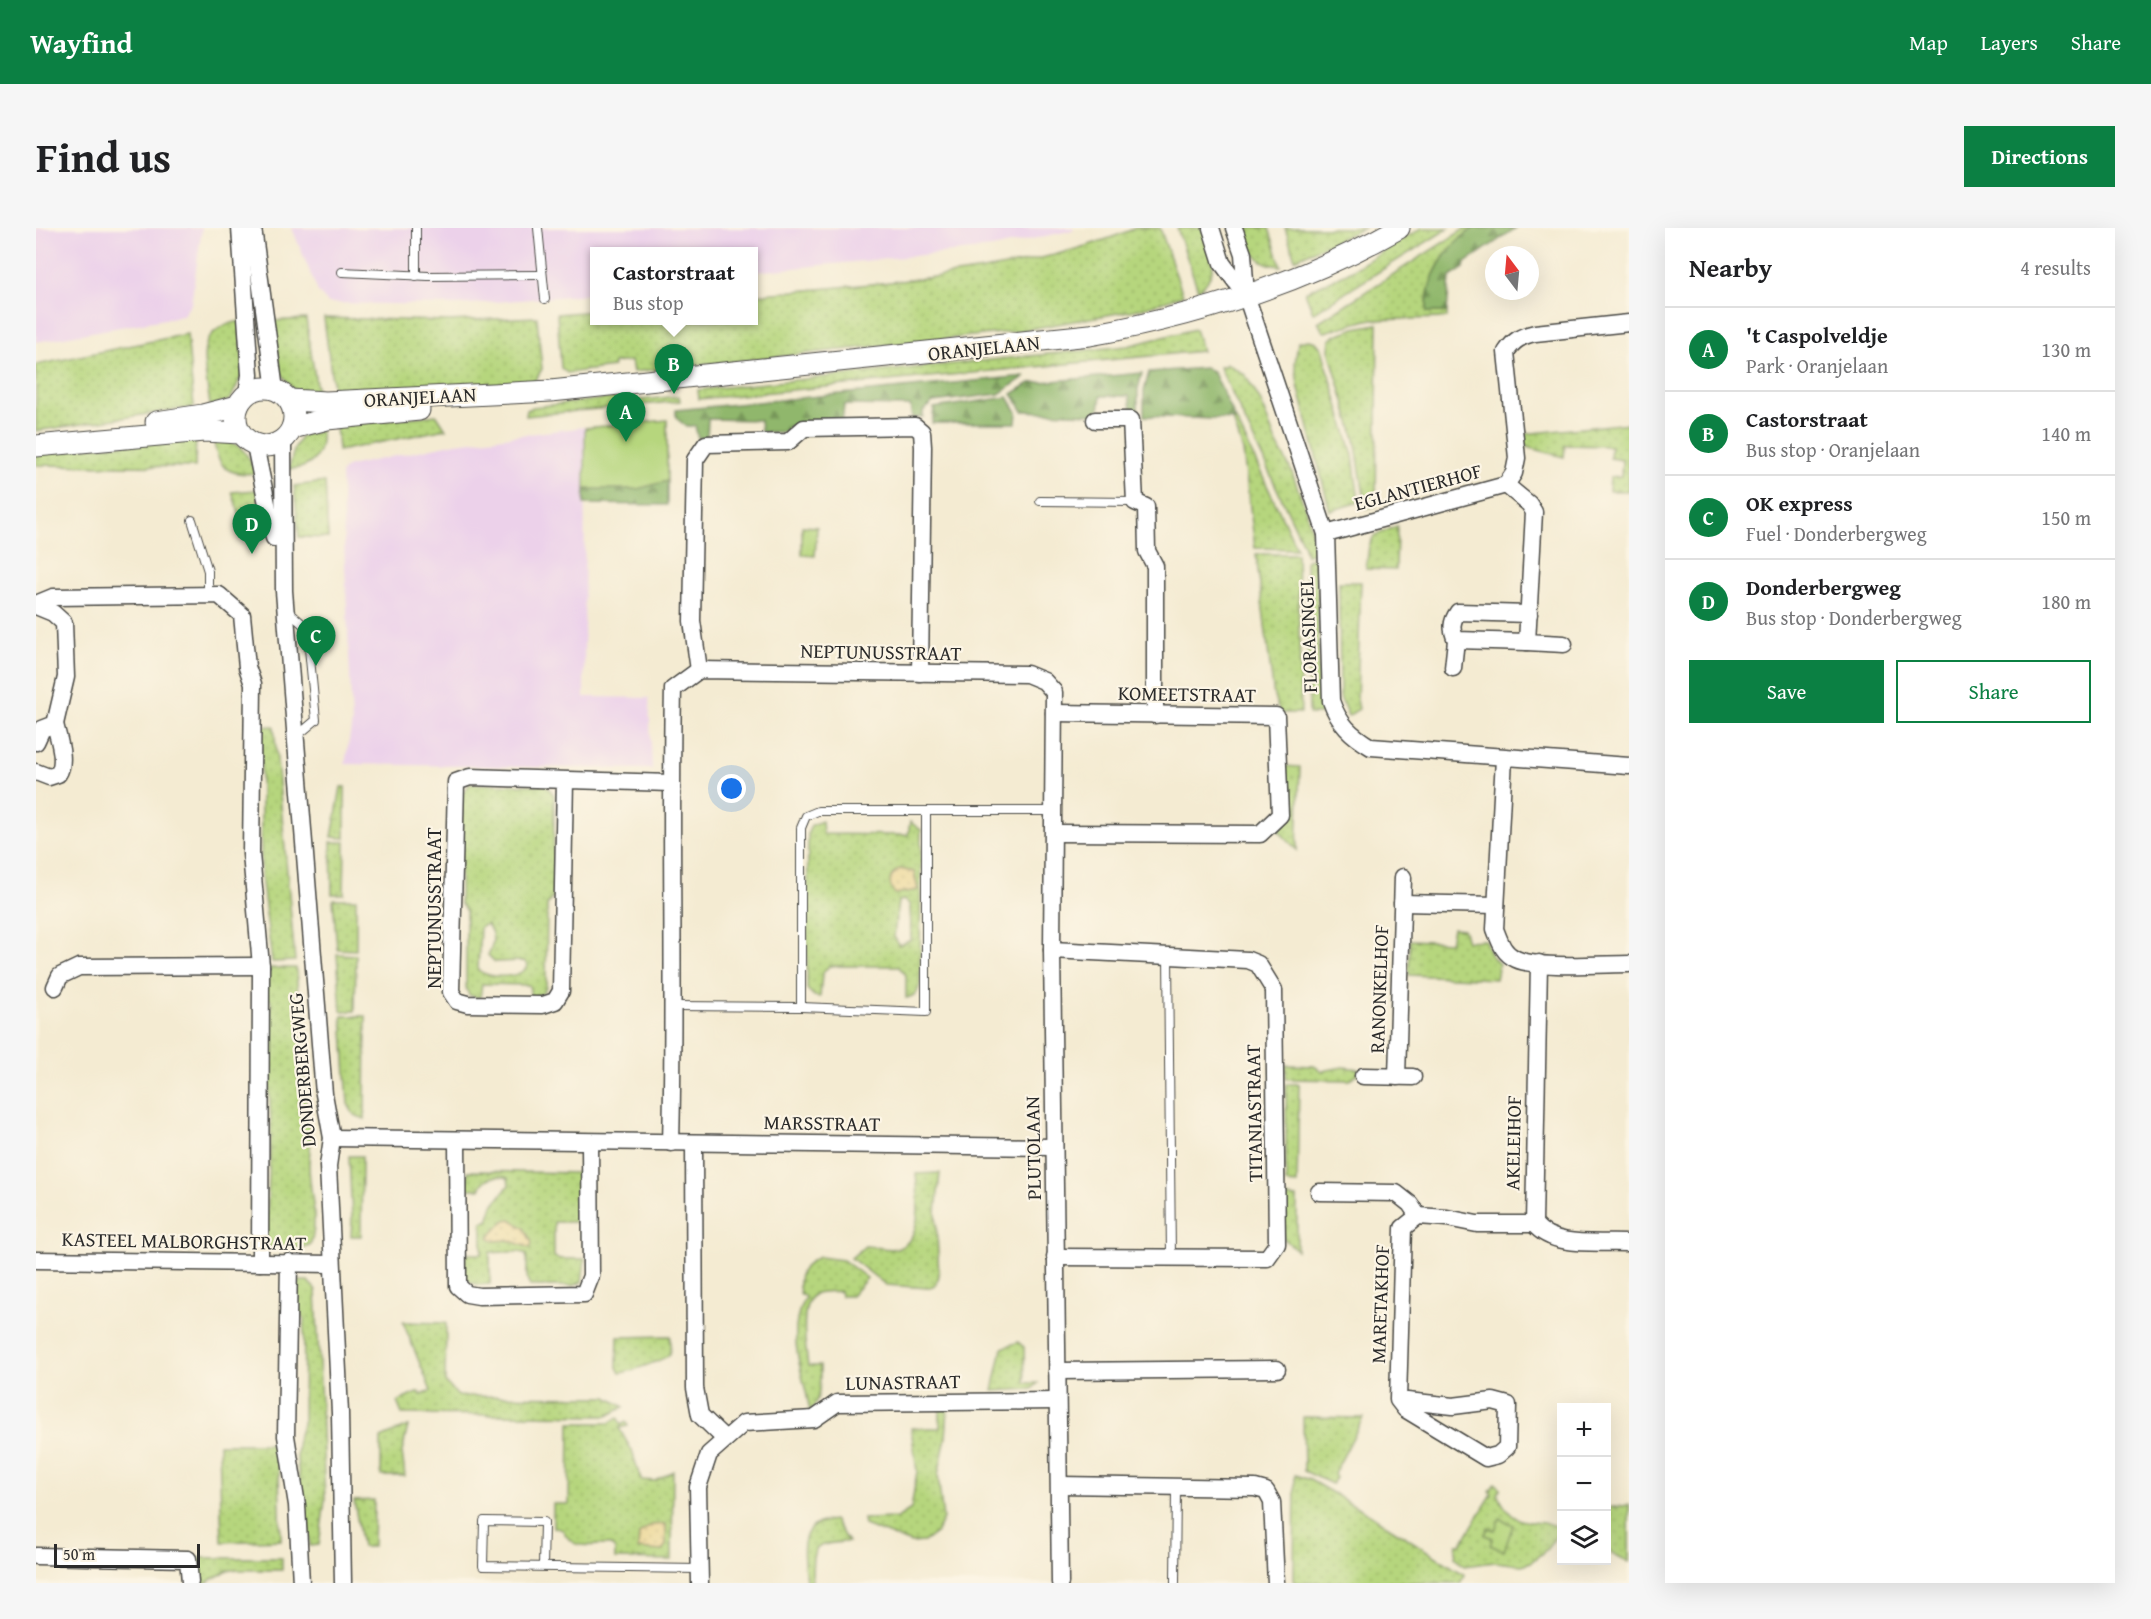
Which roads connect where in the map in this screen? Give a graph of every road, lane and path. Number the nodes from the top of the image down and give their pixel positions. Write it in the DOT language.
graph roads {
  1 [pos="240,228"];
  2 [pos="253,228"];
  3 [pos="416,228"];
  4 [pos="538,228"];
  5 [pos="1210,228"];
  6 [pos="1234,228"];
  7 [pos="1399,228"];
  8 [pos="342,272"];
  9 [pos="542,275"];
  10 [pos="416,276"];
  11 [pos="1246,295"];
  12 [pos="545,299"];
  13 [pos="1629,323"];
  14 [pos="551,391"];
  15 [pos="282,395"];
  16 [pos="242,400"];
  17 [pos="1095,420"];
  18 [pos="287,434"];
  19 [pos="247,439"];
  20 [pos="36,440"];
  21 [pos="36,446"];
  22 [pos="1506,484"];
  23 [pos="1040,501"];
  24 [pos="1135,502"];
  25 [pos="192,520"];
  26 [pos="1326,534"];
  27 [pos="284,591"];
  28 [pos="214,595"];
  29 [pos="80,596"];
  30 [pos="36,605"];
  31 [pos="1529,614"];
  32 [pos="64,623"];
  33 [pos="1456,640"];
  34 [pos="1527,642"];
  35 [pos="1564,644"];
  36 [pos="1453,668"];
  37 [pos="699,670"];
  38 [pos="920,673"];
  39 [pos="1054,713"];
  40 [pos="1155,715"];
  41 [pos="55,723"];
  42 [pos="36,742"];
  43 [pos="1504,758"];
  44 [pos="1629,766"];
  45 [pos="36,772"];
  46 [pos="565,780"];
  47 [pos="671,783"];
  48 [pos="1053,811"];
  49 [pos="926,812"];
  50 [pos="1054,833"];
  51 [pos="1403,877"];
  52 [pos="1402,903"];
  53 [pos="1496,905"];
  54 [pos="1052,950"];
  55 [pos="1168,955"];
  56 [pos="1539,963"];
  57 [pos="1629,964"];
  58 [pos="261,966"];
  59 [pos="55,987"];
  60 [pos="674,1006"];
  61 [pos="801,1007"];
  62 [pos="1363,1076"];
  63 [pos="332,1138"];
  64 [pos="457,1140"];
  65 [pos="590,1142"];
  66 [pos="671,1143"];
  67 [pos="694,1143"];
  68 [pos="1053,1147"];
  69 [pos="1319,1191"];
  70 [pos="1418,1216"];
  71 [pos="1534,1224"];
  72 [pos="1629,1243"];
  73 [pos="1171,1256"];
  74 [pos="1055,1257"];
  75 [pos="36,1260"];
  76 [pos="289,1262"];
  77 [pos="260,1263"];
  78 [pos="332,1264"];
  79 [pos="1277,1369"];
  80 [pos="1057,1371"];
  81 [pos="1398,1400"];
  82 [pos="1056,1401"];
  83 [pos="725,1439"];
  84 [pos="1060,1485"];
  85 [pos="1176,1488"];
  86 [pos="36,1556"];
  87 [pos="543,1567"];
  88 [pos="700,1576"];
  89 [pos="190,1582"];
  90 [pos="301,1583"];
  91 [pos="344,1583"];
  92 [pos="1060,1583"];
  93 [pos="1175,1583"];
  94 [pos="1276,1583"];
  1 -- 16 [label="street"];
  2 -- 15 [label="street"];
  3 -- 10 [label="lane"];
  4 -- 9 [label="lane"];
  5 -- 11 [label="street"];
  6 -- 11 [label="street"];
  7 -- 11 [label="street, ORANJELAAN"];
  8 -- 10 [label="lane"];
  9 -- 10 [label="lane"];
  9 -- 12 [label="lane"];
  11 -- 14 [label="street, ORANJELAAN"];
  11 -- 26 [label="street, FLORASINGEL"];
  13 -- 22 [label="street, EGLANTIERHOF"];
  14 -- 15 [label="street, ORANJELAAN"];
  14 -- 18 [label="street, ORANJELAAN"];
  15 -- 16 [label="street"];
  15 -- 18 [label="street"];
  16 -- 19 [label="street"];
  16 -- 20 [label="street"];
  17 -- 24 [label="street"];
  18 -- 19 [label="street"];
  18 -- 27 [label="street, DONDERBERGWEG"];
  19 -- 21 [label="street"];
  19 -- 27 [label="street, DONDERBERGWEG"];
  22 -- 26 [label="street, EGLANTIERHOF"];
  22 -- 31 [label="street"];
  23 -- 24 [label="lane"];
  24 -- 40 [label="street"];
  25 -- 28 [label="lane"];
  26 -- 43 [label="street, FLORASINGEL"];
  27 -- 63 [label="street, DONDERBERGWEG"];
  28 -- 29 [label="street"];
  28 -- 58 [label="street, DONDERBERGWEG"];
  29 -- 30 [label="street"];
  29 -- 32 [label="street"];
  30 -- 32 [label="street"];
  31 -- 33 [label="street"];
  31 -- 34 [label="street"];
  32 -- 41 [label="street"];
  33 -- 34 [label="street"];
  33 -- 36 [label="street"];
  34 -- 35 [label="street"];
  37 -- 38 [label="street, NEPTUNUSSTRAAT"];
  37 -- 38 [label="street"];
  37 -- 47 [label="street"];
  38 -- 39 [label="street, NEPTUNUSSTRAAT"];
  39 -- 40 [label="street, KOMEETSTRAAT"];
  39 -- 48 [label="street, PLUTOLAAN"];
  40 -- 50 [label="street, KOMEETSTRAAT"];
  41 -- 42 [label="street"];
  41 -- 45 [label="street"];
  43 -- 44 [label="street, FLORASINGEL"];
  43 -- 53 [label="street"];
  46 -- 46 [label="street, NEPTUNUSSTRAAT"];
  46 -- 47 [label="street, NEPTUNUSSTRAAT"];
  47 -- 60 [label="street"];
  48 -- 49 [label="lane"];
  48 -- 50 [label="street, PLUTOLAAN"];
  49 -- 61 [label="lane"];
  49 -- 61 [label="lane"];
  50 -- 54 [label="street, PLUTOLAAN"];
  51 -- 52 [label="street, RANONKELHOF"];
  52 -- 53 [label="street, RANONKELHOF"];
  52 -- 62 [label="street, RANONKELHOF"];
  53 -- 56 [label="street"];
  54 -- 55 [label="street, TITANIASTRAAT"];
  54 -- 68 [label="street, PLUTOLAAN"];
  55 -- 73 [label="lane"];
  55 -- 73 [label="street, TITANIASTRAAT"];
  56 -- 57 [label="street"];
  56 -- 71 [label="street, AKELEIHOF"];
  58 -- 59 [label="street"];
  58 -- 77 [label="street, DONDERBERGWEG"];
  60 -- 61 [label="lane"];
  60 -- 66 [label="street"];
  63 -- 64 [label="street, MARSSTRAAT"];
  63 -- 78 [label="street, DONDERBERGWEG"];
  64 -- 65 [label="street, MARSSTRAAT"];
  64 -- 65 [label="street"];
  65 -- 66 [label="street, MARSSTRAAT"];
  66 -- 67 [label="street, MARSSTRAAT"];
  67 -- 68 [label="street, MARSSTRAAT"];
  67 -- 83 [label="street"];
  68 -- 74 [label="street, PLUTOLAAN"];
  69 -- 70 [label="street"];
  70 -- 71 [label="street"];
  70 -- 81 [label="street, MARETAKHOF"];
  71 -- 72 [label="street"];
  73 -- 74 [label="street, TITANIASTRAAT"];
  74 -- 80 [label="street, PLUTOLAAN"];
  75 -- 77 [label="street, KASTEEL MALBORGHSTRAAT"];
  76 -- 77 [label="street, KASTEEL MALBORGHSTRAAT"];
  76 -- 78 [label="street, KASTEEL MALBORGHSTRAAT"];
  76 -- 90 [label="street"];
  78 -- 91 [label="street, DONDERBERGWEG"];
  79 -- 80 [label="street"];
  80 -- 82 [label="street, PLUTOLAAN"];
  81 -- 81 [label="street"];
  82 -- 83 [label="street, LUNASTRAAT"];
  82 -- 84 [label="street, PLUTOLAAN"];
  83 -- 88 [label="street, LUNASTRAAT"];
  84 -- 85 [label="street"];
  84 -- 92 [label="street, PLUTOLAAN"];
  85 -- 93 [label="lane"];
  85 -- 94 [label="street"];
  86 -- 89 [label="street"];
  87 -- 87 [label="lane, LUNASTRAAT"];
  87 -- 88 [label="lane, LUNASTRAAT"];
}
